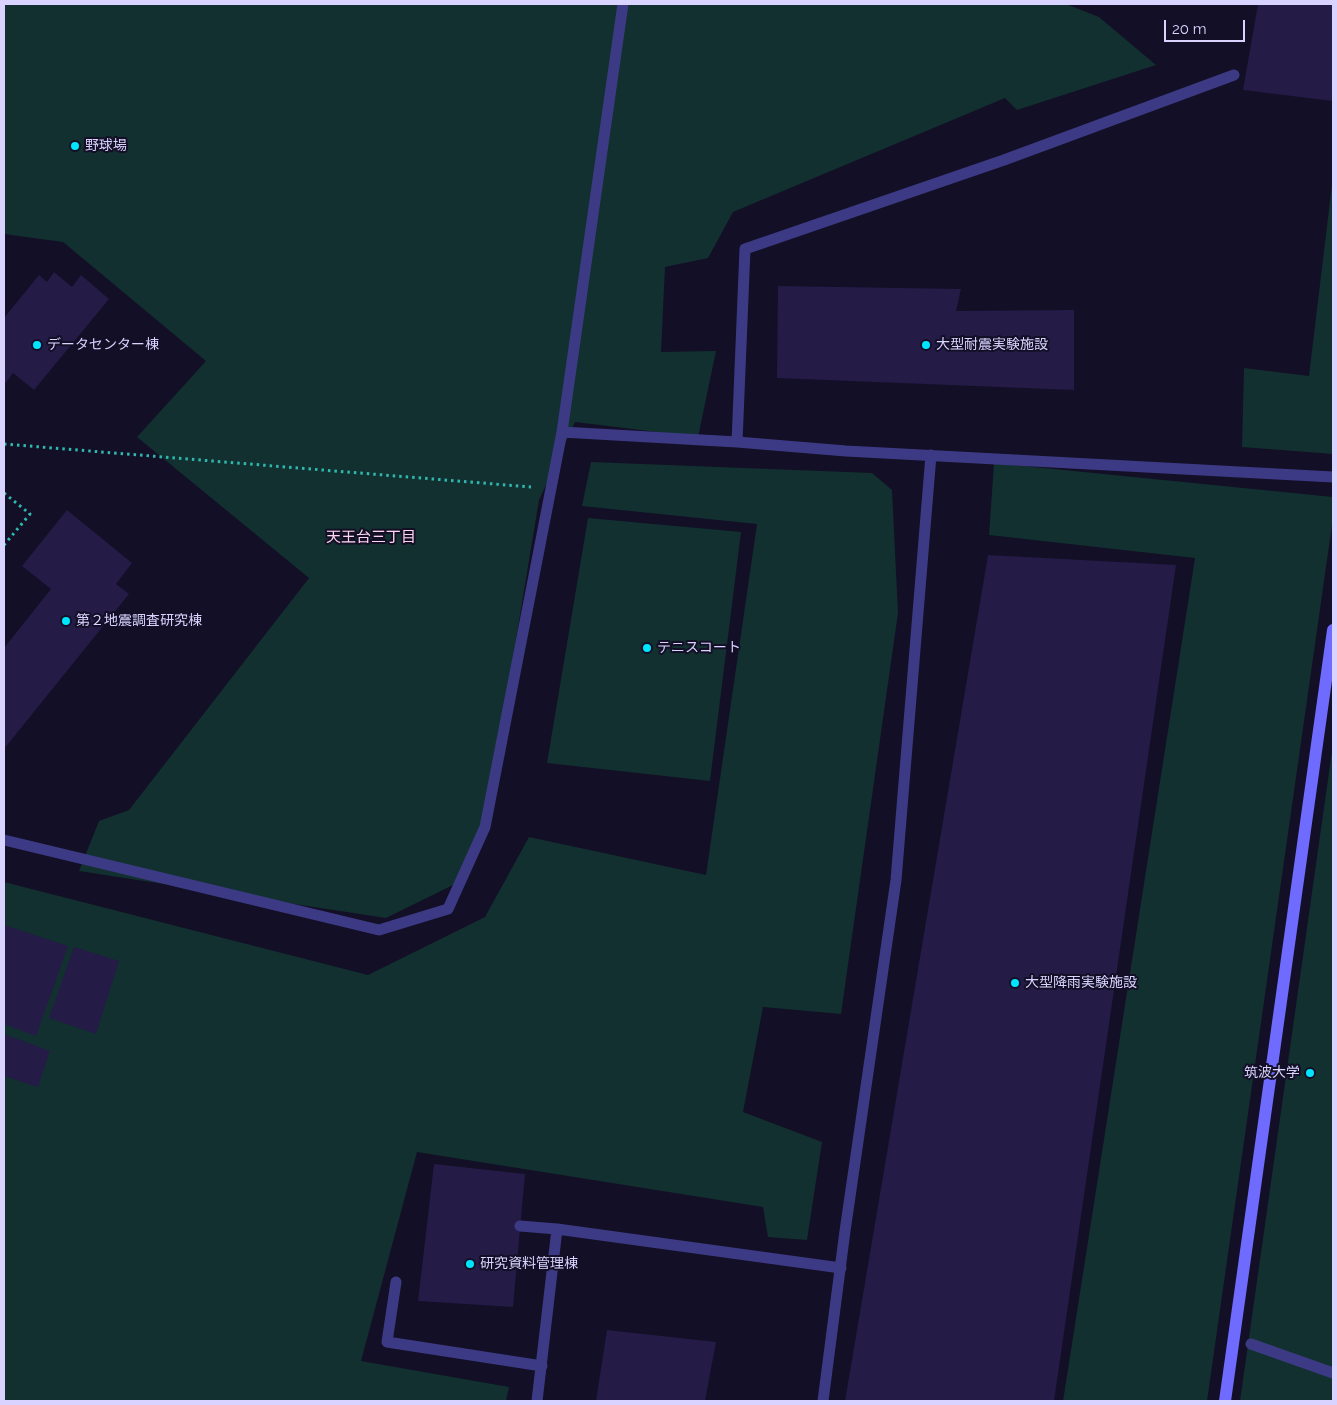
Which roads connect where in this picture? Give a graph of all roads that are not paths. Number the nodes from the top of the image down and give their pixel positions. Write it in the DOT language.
graph roads {
  1 [pos="623,4"];
  2 [pos="1234,75"];
  3 [pos="562,432"];
  4 [pos="737,442"];
  5 [pos="931,455"];
  6 [pos="1333,477"];
  7 [pos="1333,630"];
  8 [pos="4,840"];
  9 [pos="520,1226"];
  10 [pos="557,1229"];
  11 [pos="841,1268"];
  12 [pos="396,1282"];
  13 [pos="1251,1344"];
  14 [pos="542,1366"];
  15 [pos="1333,1373"];
  16 [pos="537,1401"];
  17 [pos="823,1401"];
  18 [pos="1225,1401"];
  1 -- 3 [label="lane"];
  2 -- 4 [label="lane"];
  3 -- 4 [label="lane"];
  3 -- 8 [label="lane"];
  4 -- 5 [label="lane"];
  5 -- 6 [label="lane"];
  5 -- 11 [label="lane"];
  7 -- 18 [label="street"];
  9 -- 10 [label="lane"];
  10 -- 11 [label="lane"];
  10 -- 14 [label="lane"];
  11 -- 17 [label="lane"];
  12 -- 14 [label="lane"];
  13 -- 15 [label="lane"];
  14 -- 16 [label="lane"];
}
